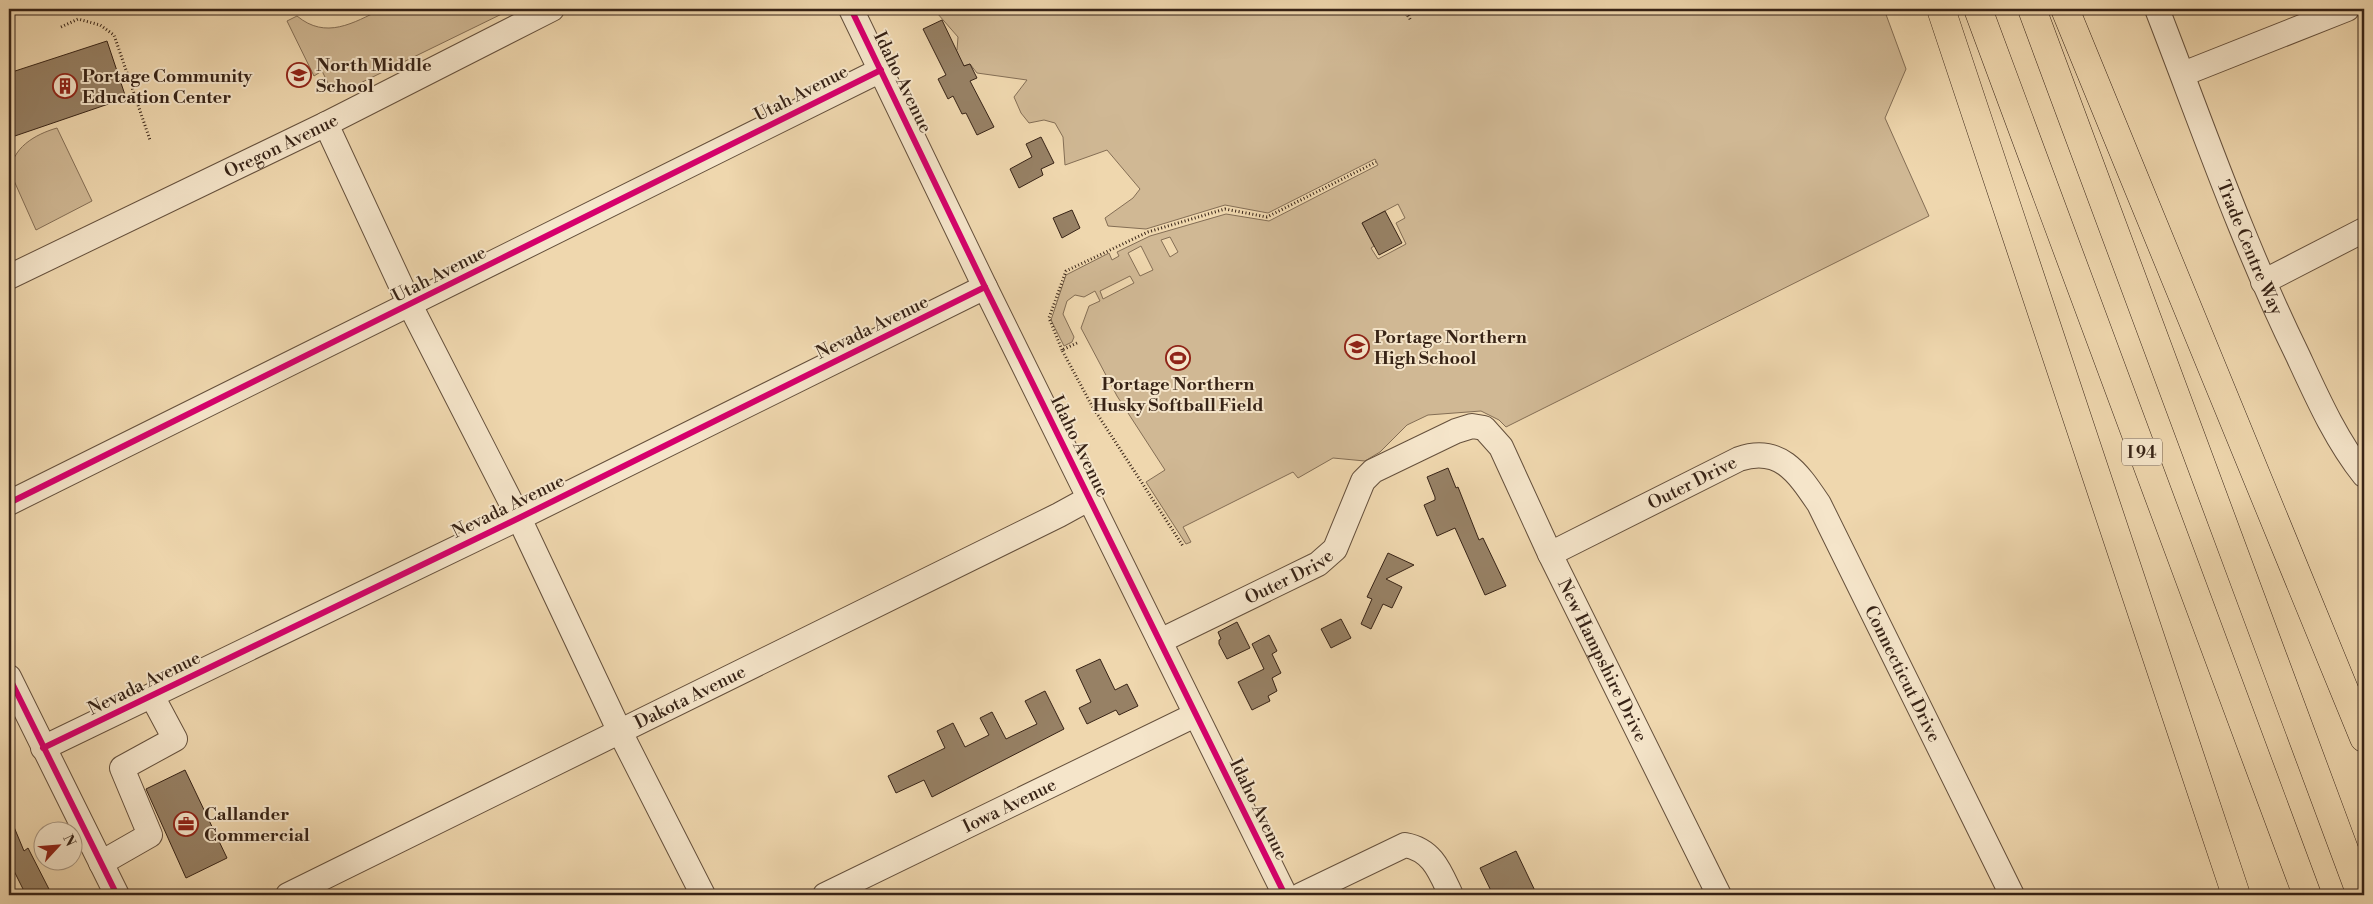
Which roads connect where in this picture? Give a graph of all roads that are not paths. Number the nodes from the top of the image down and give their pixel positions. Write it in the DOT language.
graph roads {
  1 [pos="552,9"];
  2 [pos="851,9"];
  3 [pos="1941,9"];
  4 [pos="1978,9"];
  5 [pos="2032,9"];
  6 [pos="2065,9"];
  7 [pos="2157,9"];
  8 [pos="2347,9"];
  9 [pos="2362,9"];
  10 [pos="2364,13"];
  11 [pos="881,70"];
  12 [pos="2183,74"];
  13 [pos="326,124"];
  14 [pos="2364,230"];
  15 [pos="9,277"];
  16 [pos="2263,282"];
  17 [pos="985,287"];
  18 [pos="410,305"];
  19 [pos="1484,428"];
  20 [pos="1782,462"];
  21 [pos="2364,475"];
  22 [pos="1090,498"];
  23 [pos="9,503"];
  24 [pos="519,518"];
  25 [pos="1550,554"];
  26 [pos="1160,641"];
  27 [pos="9,677"];
  28 [pos="152,696"];
  29 [pos="1195,715"];
  30 [pos="619,730"];
  31 [pos="2364,738"];
  32 [pos="43,748"];
  33 [pos="101,863"];
  34 [pos="117,895"];
  35 [pos="288,895"];
  36 [pos="703,895"];
  37 [pos="825,895"];
  38 [pos="1284,895"];
  39 [pos="1301,895"];
  40 [pos="1451,895"];
  41 [pos="1719,895"];
  42 [pos="2012,895"];
  43 [pos="2236,895"];
  44 [pos="2307,895"];
  45 [pos="2361,895"];
  1 -- 13 [label="street, Oregon Avenue"];
  2 -- 11 [label="street, Idaho Avenue"];
  3 -- 43 [label="highway"];
  4 -- 44 [label="highway, I 94"];
  5 -- 45 [label="highway"];
  6 -- 31 [label="highway"];
  7 -- 12 [label="street, Trade Centre Way"];
  8 -- 12 [label="street"];
  9 -- 10 [label="street"];
  11 -- 17 [label="street, Idaho Avenue"];
  11 -- 18 [label="street, Utah Avenue"];
  12 -- 16 [label="street, Trade Centre Way"];
  13 -- 15 [label="street, Oregon Avenue"];
  13 -- 18 [label="street"];
  14 -- 16 [label="street"];
  16 -- 21 [label="street, Trade Centre Way"];
  17 -- 22 [label="street, Idaho Avenue"];
  17 -- 24 [label="street, Nevada Avenue"];
  18 -- 23 [label="street, Utah Avenue"];
  18 -- 24 [label="street"];
  19 -- 25 [label="street, New Hampshire Drive"];
  19 -- 26 [label="street, Outer Drive"];
  20 -- 25 [label="street, Outer Drive"];
  20 -- 42 [label="street, Connecticut Drive"];
  22 -- 26 [label="street, Idaho Avenue"];
  22 -- 30 [label="street, Dakota Avenue"];
  24 -- 28 [label="street, Nevada Avenue"];
  24 -- 30 [label="street"];
  25 -- 41 [label="street, New Hampshire Drive"];
  26 -- 29 [label="street, Idaho Avenue"];
  27 -- 32 [label="street"];
  28 -- 32 [label="street, Nevada Avenue"];
  28 -- 33 [label="street"];
  29 -- 37 [label="street, Iowa Avenue"];
  29 -- 38 [label="street, Idaho Avenue"];
  30 -- 35 [label="street, Dakota Avenue"];
  30 -- 36 [label="street"];
  32 -- 33 [label="street"];
  33 -- 34 [label="street"];
  39 -- 40 [label="street"];
}
